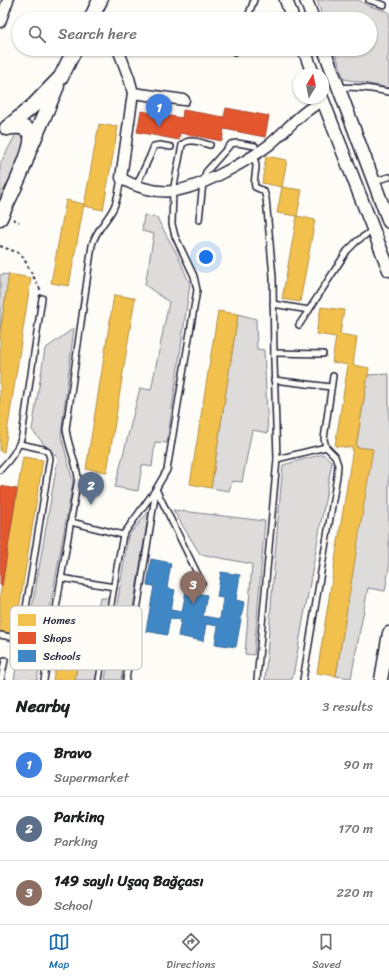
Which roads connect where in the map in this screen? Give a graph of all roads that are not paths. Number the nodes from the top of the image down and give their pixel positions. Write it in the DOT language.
graph roads {
  1 [pos="8,0"];
  2 [pos="100,0"];
  3 [pos="254,0"];
  4 [pos="286,0"];
  5 [pos="306,0"];
  6 [pos="369,0"];
  7 [pos="384,5"];
  8 [pos="96,12"];
  9 [pos="250,12"];
  10 [pos="290,12"];
  11 [pos="310,12"];
  12 [pos="0,22"];
  13 [pos="72,56"];
  14 [pos="122,56"];
  15 [pos="307,56"];
  16 [pos="327,56"];
  17 [pos="311,68"];
  18 [pos="61,77"];
  19 [pos="338,88"];
  20 [pos="389,92"];
  21 [pos="133,93"];
  22 [pos="184,100"];
  23 [pos="315,104"];
  24 [pos="324,104"];
  25 [pos="4,131"];
  26 [pos="210,145"];
  27 [pos="255,146"];
  28 [pos="171,147"];
  29 [pos="30,148"];
  30 [pos="253,156"];
  31 [pos="389,177"];
  32 [pos="121,178"];
  33 [pos="374,181"];
  34 [pos="203,182"];
  35 [pos="136,186"];
  36 [pos="173,191"];
  37 [pos="0,218"];
  38 [pos="199,220"];
  39 [pos="389,222"];
  40 [pos="373,230"];
  41 [pos="389,270"];
  42 [pos="42,298"];
  43 [pos="273,304"];
  44 [pos="309,310"];
  45 [pos="299,325"];
  46 [pos="274,353"];
  47 [pos="322,354"];
  48 [pos="332,376"];
  49 [pos="274,380"];
  50 [pos="331,387"];
  51 [pos="20,444"];
  52 [pos="326,447"];
  53 [pos="277,459"];
  54 [pos="0,470"];
  55 [pos="156,489"];
  56 [pos="71,522"];
  57 [pos="123,535"];
  58 [pos="61,578"];
  59 [pos="202,583"];
  60 [pos="114,587"];
  61 [pos="26,606"];
  62 [pos="56,606"];
  63 [pos="111,606"];
  64 [pos="138,606"];
  65 [pos="389,633"];
  66 [pos="0,635"];
  67 [pos="10,637"];
  68 [pos="5,660"];
  69 [pos="46,670"];
  70 [pos="101,670"];
  71 [pos="129,670"];
  72 [pos="2,680"];
  73 [pos="44,680"];
  74 [pos="99,680"];
  75 [pos="127,680"];
  76 [pos="257,680"];
  77 [pos="303,680"];
  78 [pos="381,680"];
  1 -- 12 [label="street"];
  2 -- 8 [label="main road"];
  3 -- 9 [label="lane"];
  4 -- 10 [label="street"];
  5 -- 11 [label="street"];
  6 -- 7 [label="lane"];
  13 -- 18 [label="main road"];
  14 -- 21 [label="street"];
  15 -- 17 [label="street"];
  16 -- 19 [label="street"];
  18 -- 25 [label="main road"];
  18 -- 29 [label="main road"];
  19 -- 20 [label="lane"];
  19 -- 33 [label="street"];
  21 -- 22 [label="street"];
  21 -- 32 [label="street"];
  23 -- 30 [label="street"];
  24 -- 40 [label="street"];
  25 -- 29 [label="main road"];
  26 -- 36 [label="lane"];
  27 -- 34 [label="lane"];
  28 -- 35 [label="lane"];
  29 -- 37 [label="main road"];
  30 -- 34 [label="street"];
  30 -- 43 [label="lane"];
  31 -- 33 [label="lane"];
  32 -- 35 [label="street"];
  32 -- 56 [label="lane"];
  33 -- 39 [label="street"];
  34 -- 36 [label="street"];
  34 -- 38 [label="lane"];
  35 -- 36 [label="street"];
  36 -- 55 [label="lane"];
  40 -- 41 [label="street"];
  40 -- 44 [label="lane"];
  42 -- 51 [label="lane"];
  43 -- 44 [label="lane"];
  43 -- 46 [label="lane"];
  44 -- 45 [label="lane"];
  46 -- 47 [label="lane"];
  46 -- 49 [label="lane"];
  48 -- 50 [label="lane"];
  49 -- 50 [label="lane"];
  49 -- 53 [label="lane"];
  50 -- 52 [label="lane"];
  51 -- 54 [label="lane"];
  51 -- 61 [label="lane"];
  52 -- 53 [label="lane"];
  52 -- 77 [label="lane"];
  53 -- 76 [label="lane"];
  55 -- 57 [label="lane"];
  55 -- 59 [label="lane"];
  55 -- 64 [label="lane"];
  56 -- 57 [label="lane"];
  56 -- 58 [label="lane"];
  57 -- 60 [label="lane"];
  58 -- 60 [label="lane"];
  58 -- 62 [label="lane"];
  60 -- 63 [label="lane"];
  65 -- 78 [label="street"];
  66 -- 67 [label="lane"];
  68 -- 72 [label="lane"];
  69 -- 73 [label="lane"];
  70 -- 74 [label="lane"];
  71 -- 75 [label="lane"];
}
